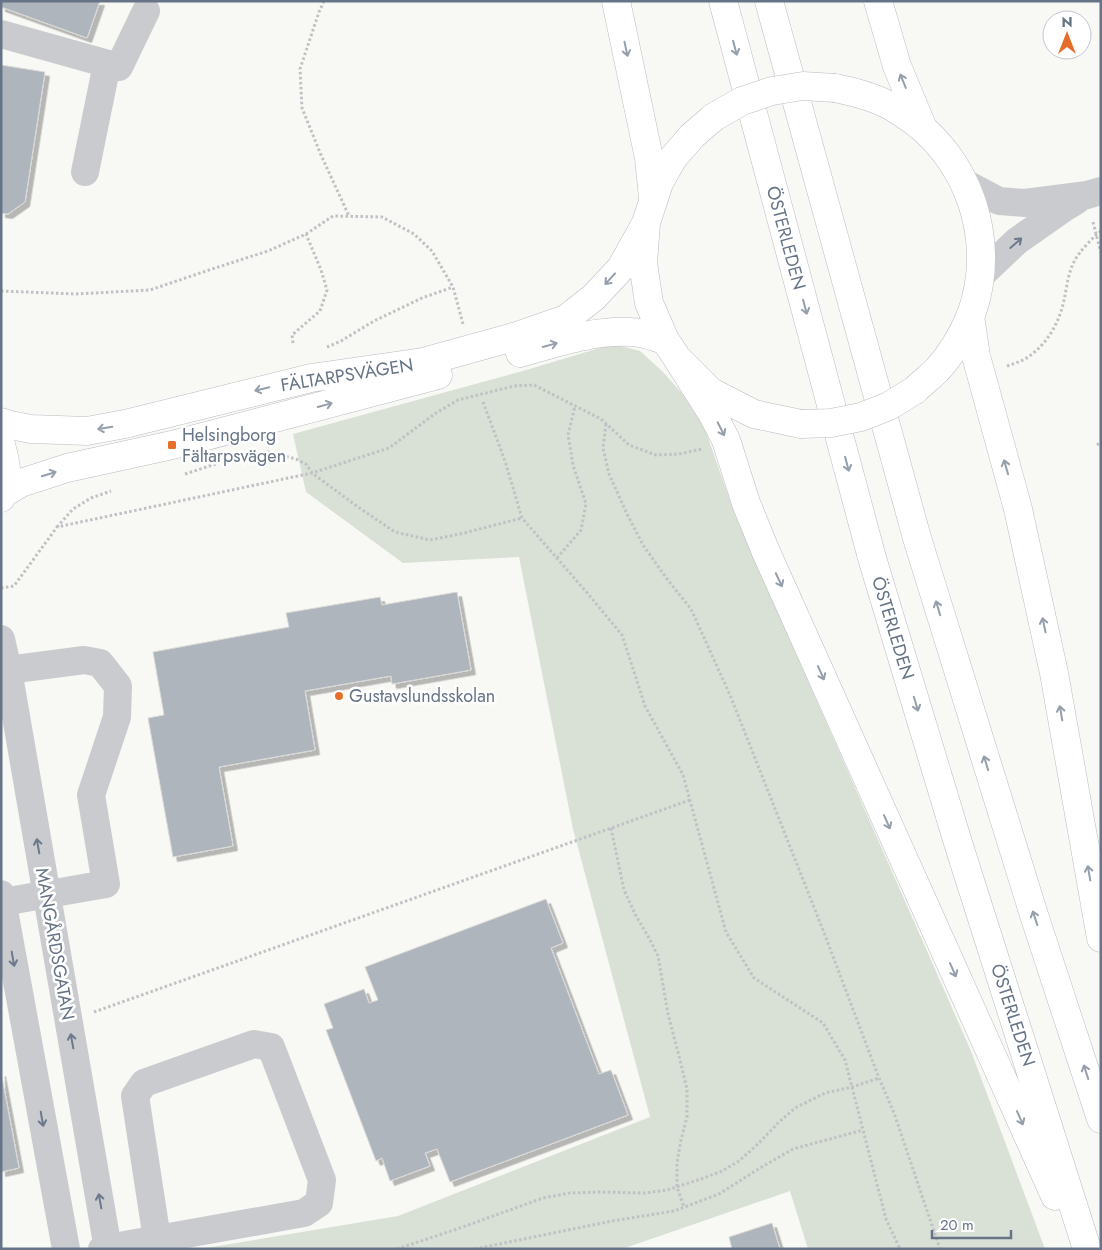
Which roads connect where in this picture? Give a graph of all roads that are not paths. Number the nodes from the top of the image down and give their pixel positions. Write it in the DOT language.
graph roads {
  1 [pos="616,1"];
  2 [pos="722,1"];
  3 [pos="770,1"];
  4 [pos="878,1"];
  5 [pos="146,11"];
  6 [pos="1,34"];
  7 [pos="107,64"];
  8 [pos="922,126"];
  9 [pos="85,172"];
  10 [pos="965,183"];
  11 [pos="1094,193"];
  12 [pos="649,212"];
  13 [pos="980,276"];
  14 [pos="970,316"];
  15 [pos="671,349"];
  16 [pos="1,422"];
  17 [pos="1,444"];
  18 [pos="3,496"];
  19 [pos="1,640"];
  20 [pos="8,670"];
  21 [pos="47,894"];
  22 [pos="2,898"];
  23 [pos="1101,938"];
  24 [pos="1101,1119"];
  25 [pos="157,1239"];
  26 [pos="106,1248"];
  27 [pos="66,1249"];
  28 [pos="1078,1249"];
  29 [pos="1087,1249"];
  1 -- 12 [label="main road, one-way"];
  2 -- 29 [label="main road, ÖSTERLEDEN, one-way"];
  24 -- 3 [label="main road, one-way"];
  8 -- 4 [label="main road, one-way"];
  5 -- 7 [label="street"];
  6 -- 7 [label="street"];
  7 -- 9 [label="street"];
  8 -- 10 [label="main road"];
  8 -- 12 [label="main road, bridge"];
  10 -- 11 [label="street"];
  10 -- 13 [label="main road"];
  13 -- 11 [label="street, one-way"];
  12 -- 15 [label="main road"];
  12 -- 16 [label="main road, FÄLTARPSVÄGEN, one-way"];
  13 -- 14 [label="main road"];
  14 -- 15 [label="main road, bridge"];
  23 -- 14 [label="main road, one-way"];
  18 -- 15 [label="main road, FÄLTARPSVÄGEN, one-way"];
  15 -- 28 [label="main road, one-way"];
  17 -- 18 [label="main road"];
  19 -- 20 [label="street, MANGÅRDSGATAN"];
  21 -- 20 [label="street, MANGÅRDSGATAN, one-way"];
  20 -- 21 [label="street"];
  21 -- 22 [label="street"];
  26 -- 21 [label="street, MANGÅRDSGATAN, one-way"];
  22 -- 27 [label="street, one-way"];
  25 -- 25 [label="street"];
  25 -- 26 [label="street"];
}
